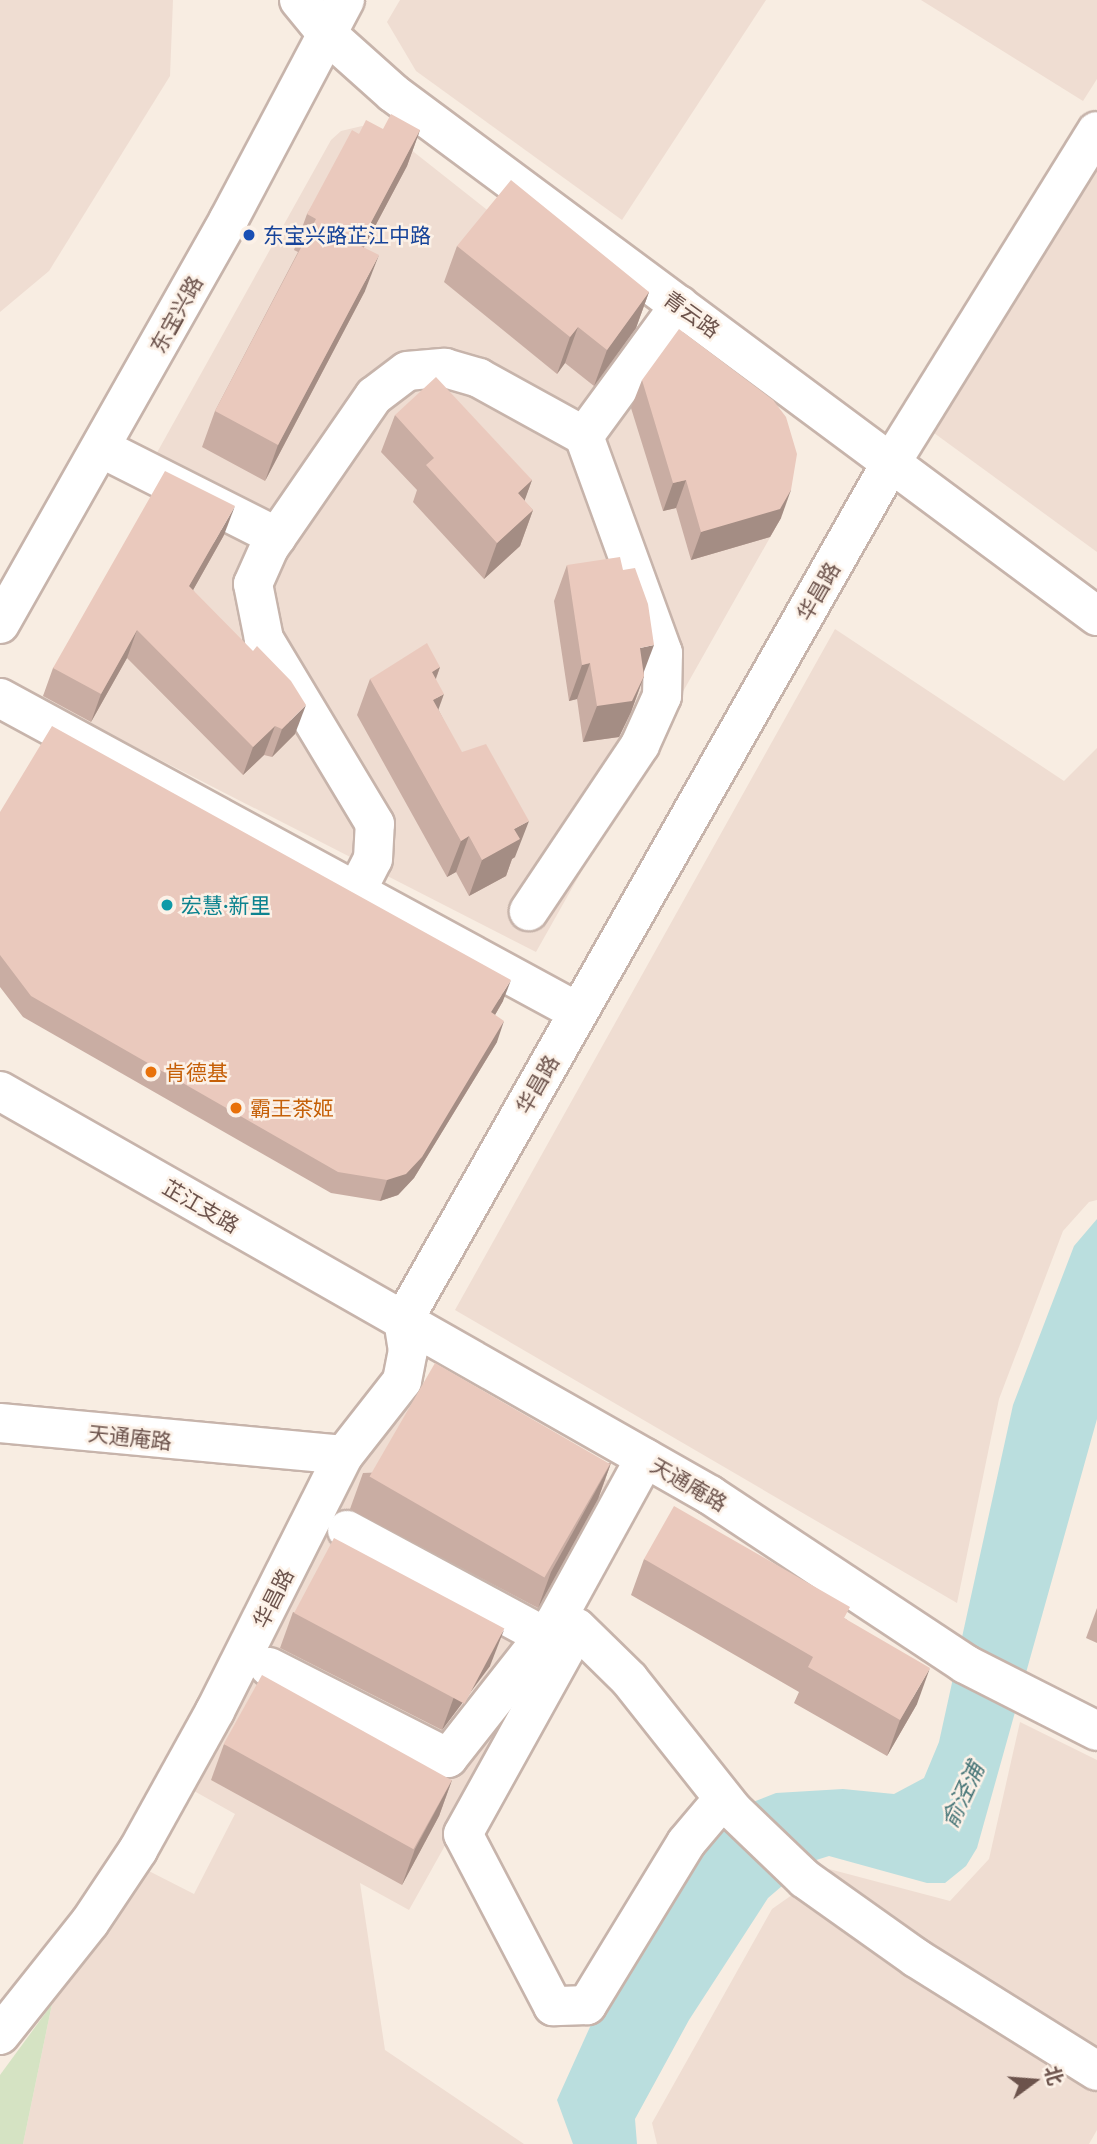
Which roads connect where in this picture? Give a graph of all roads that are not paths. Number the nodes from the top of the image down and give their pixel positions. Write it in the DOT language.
graph roads {
  1 [pos="299,0"];
  2 [pos="345,0"];
  3 [pos="326,33"];
  4 [pos="1097,131"];
  5 [pos="680,305"];
  6 [pos="584,436"];
  7 [pos="101,448"];
  8 [pos="892,461"];
  9 [pos="277,537"];
  10 [pos="1097,616"];
  11 [pos="0,624"];
  12 [pos="0,698"];
  13 [pos="356,892"];
  14 [pos="529,911"];
  15 [pos="578,1012"];
  16 [pos="0,1091"];
  17 [pos="403,1321"];
  18 [pos="0,1423"];
  19 [pos="344,1455"];
  20 [pos="645,1458"];
  21 [pos="347,1530"];
  22 [pos="544,1636"];
  23 [pos="269,1667"];
  24 [pos="1097,1731"];
  25 [pos="728,1804"];
  26 [pos="0,2035"];
  27 [pos="1097,2071"];
  1 -- 3 [label="street, 青云路"];
  2 -- 3 [label="street, 东宝兴路"];
  3 -- 5 [label="street, 青云路"];
  3 -- 7 [label="street, 东宝兴路"];
  4 -- 8 [label="street, 华昌路"];
  5 -- 6 [label="street"];
  5 -- 8 [label="street, 青云路"];
  6 -- 9 [label="street"];
  6 -- 14 [label="street"];
  7 -- 9 [label="street"];
  7 -- 11 [label="street, 东宝兴路"];
  8 -- 10 [label="street, 青云路"];
  8 -- 15 [label="street, 华昌路"];
  9 -- 13 [label="street"];
  12 -- 13 [label="street"];
  13 -- 15 [label="street"];
  15 -- 17 [label="street, 华昌路"];
  16 -- 17 [label="street, 芷江支路"];
  17 -- 19 [label="street, 华昌路"];
  17 -- 20 [label="street, 天通庵路"];
  18 -- 19 [label="street, 天通庵路"];
  19 -- 26 [label="street, 华昌路"];
  20 -- 22 [label="street"];
  20 -- 24 [label="street, 天通庵路"];
  21 -- 22 [label="street"];
  22 -- 23 [label="street"];
  25 -- 25 [label="street"];
  25 -- 27 [label="street"];
}
